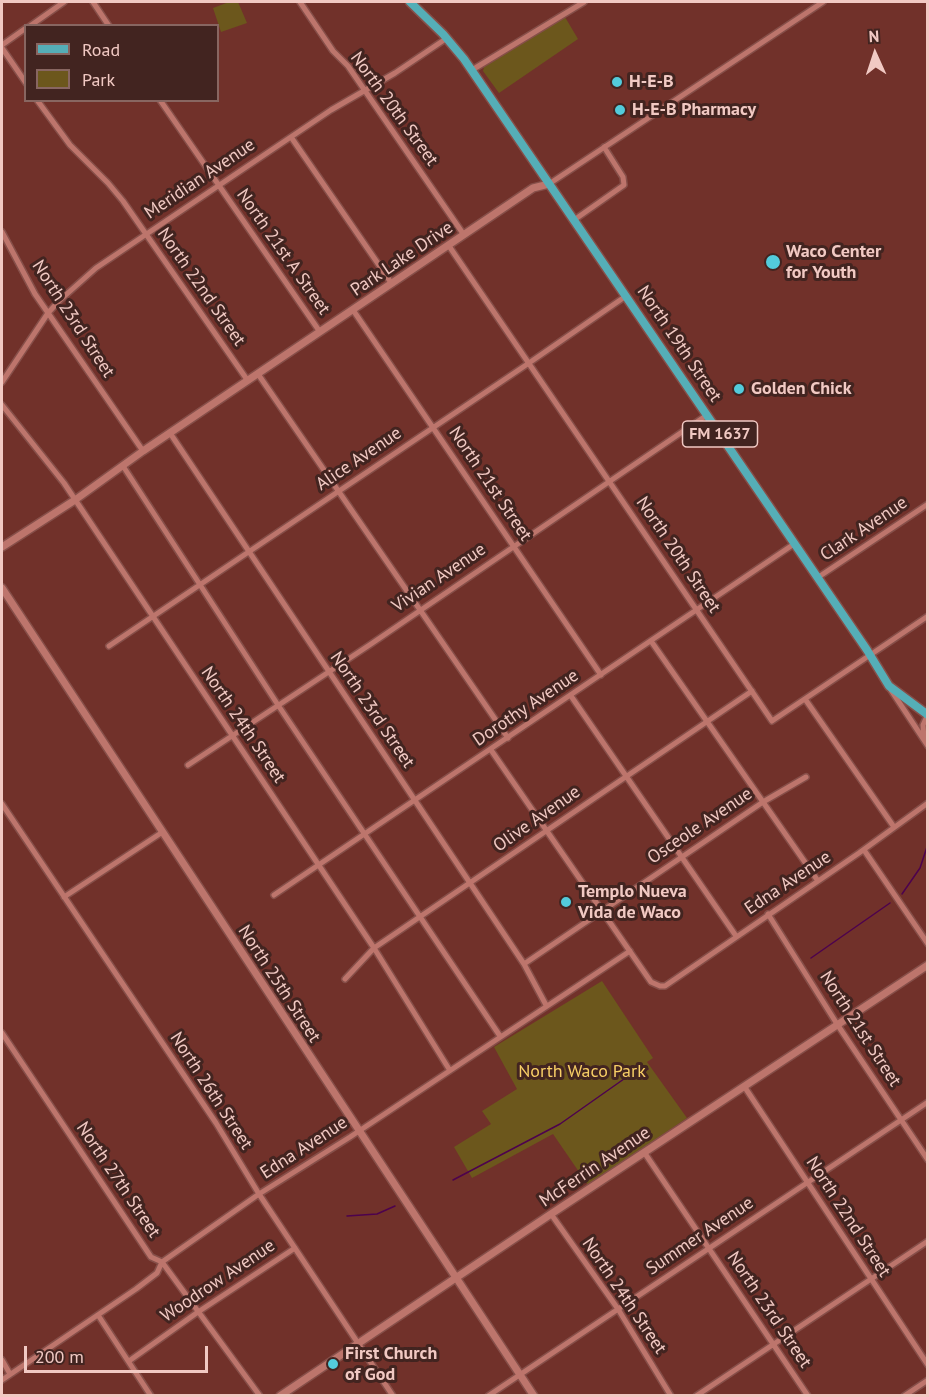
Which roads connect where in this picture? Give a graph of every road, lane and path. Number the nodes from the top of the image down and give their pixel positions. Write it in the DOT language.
graph roads {
  1 [pos="64,2"];
  2 [pos="93,2"];
  3 [pos="300,2"];
  4 [pos="410,2"];
  5 [pos="584,2"];
  6 [pos="823,2"];
  7 [pos="33,24"];
  8 [pos="108,24"];
  9 [pos="24,30"];
  10 [pos="447,38"];
  11 [pos="2,46"];
  12 [pos="472,70"];
  13 [pos="24,80"];
  14 [pos="364,90"];
  15 [pos="38,102"];
  16 [pos="161,102"];
  17 [pos="291,136"];
  18 [pos="604,147"];
  19 [pos="549,184"];
  20 [pos="218,185"];
  21 [pos="574,220"];
  22 [pos="2,232"];
  23 [pos="145,234"];
  24 [pos="464,235"];
  25 [pos="449,246"];
  26 [pos="392,284"];
  27 [pos="626,296"];
  28 [pos="353,310"];
  29 [pos="48,314"];
  30 [pos="320,332"];
  31 [pos="529,363"];
  32 [pos="258,374"];
  33 [pos="248,381"];
  34 [pos="2,382"];
  35 [pos="2,405"];
  36 [pos="707,415"];
  37 [pos="434,427"];
  38 [pos="170,433"];
  39 [pos="144,451"];
  40 [pos="123,466"];
  41 [pos="610,481"];
  42 [pos="338,491"];
  43 [pos="75,500"];
  44 [pos="927,504"];
  45 [pos="794,544"];
  46 [pos="514,546"];
  47 [pos="2,547"];
  48 [pos="249,551"];
  49 [pos="817,578"];
  50 [pos="199,585"];
  51 [pos="2,588"];
  52 [pos="697,609"];
  53 [pos="419,610"];
  54 [pos="153,616"];
  55 [pos="927,616"];
  56 [pos="651,641"];
  57 [pos="109,646"];
  58 [pos="870,655"];
  59 [pos="329,671"];
  60 [pos="601,675"];
  61 [pos="889,686"];
  62 [pos="752,691"];
  63 [pos="571,696"];
  64 [pos="805,699"];
  65 [pos="278,705"];
  66 [pos="927,714"];
  67 [pos="706,721"];
  68 [pos="232,735"];
  69 [pos="508,738"];
  70 [pos="926,744"];
  71 [pos="491,750"];
  72 [pos="188,765"];
  73 [pos="627,775"];
  74 [pos="806,777"];
  75 [pos="415,801"];
  76 [pos="763,802"];
  77 [pos="927,803"];
  78 [pos="2,804"];
  79 [pos="894,827"];
  80 [pos="546,831"];
  81 [pos="161,833"];
  82 [pos="364,834"];
  83 [pos="864,850"];
  84 [pos="682,857"];
  85 [pos="319,865"];
  86 [pos="818,881"];
  87 [pos="470,883"];
  88 [pos="274,896"];
  89 [pos="64,897"];
  90 [pos="602,911"];
  91 [pos="768,915"];
  92 [pos="420,917"];
  93 [pos="736,936"];
  94 [pos="927,944"];
  95 [pos="374,948"];
  96 [pos="630,951"];
  97 [pos="524,964"];
  98 [pos="927,965"];
  99 [pos="345,979"];
  100 [pos="546,1005"];
  101 [pos="837,1024"];
  102 [pos="2,1033"];
  103 [pos="500,1036"];
  104 [pos="449,1069"];
  105 [pos="744,1086"];
  106 [pos="927,1102"];
  107 [pos="901,1119"];
  108 [pos="358,1131"];
  109 [pos="644,1152"];
  110 [pos="927,1160"];
  111 [pos="807,1183"];
  112 [pos="259,1194"];
  113 [pos="551,1214"];
  114 [pos="927,1241"];
  115 [pos="710,1247"];
  116 [pos="295,1248"];
  117 [pos="162,1262"];
  118 [pos="456,1279"];
  119 [pos="870,1279"];
  120 [pos="618,1310"];
  121 [pos="198,1312"];
  122 [pos="98,1315"];
  123 [pos="358,1344"];
  124 [pos="774,1344"];
  125 [pos="2,1360"];
  126 [pos="129,1361"];
  127 [pos="927,1365"];
  128 [pos="10,1374"];
  129 [pos="520,1375"];
  130 [pos="2,1380"];
  131 [pos="927,1380"];
  132 [pos="151,1395"];
  133 [pos="260,1395"];
  134 [pos="280,1395"];
  135 [pos="393,1395"];
  136 [pos="488,1395"];
  137 [pos="534,1395"];
  138 [pos="671,1395"];
  139 [pos="696,1395"];
  140 [pos="808,1395"];
  141 [pos="904,1395"];
  1 -- 7 [label="street"];
  2 -- 8 [label="street"];
  3 -- 14 [label="street, North 20th Street"];
  4 -- 10 [label="main road, North 19th Street / FM 1637"];
  5 -- 12 [label="street"];
  6 -- 18 [label="street, Park Lake Drive"];
  9 -- 11 [label="street"];
  10 -- 12 [label="main road, North 19th Street / FM 1637"];
  10 -- 14 [label="street, Meridian Avenue"];
  11 -- 13 [label="street"];
  12 -- 19 [label="main road, North 19th Street / FM 1637"];
  14 -- 17 [label="street, Meridian Avenue"];
  14 -- 24 [label="street, North 20th Street"];
  15 -- 23 [label="street, North 22nd Street"];
  16 -- 20 [label="street, North 21st A Street"];
  17 -- 20 [label="street, Meridian Avenue"];
  17 -- 26 [label="street"];
  18 -- 19 [label="street, Park Lake Drive"];
  18 -- 21 [label="street"];
  19 -- 21 [label="main road, North 19th Street / FM 1637"];
  19 -- 24 [label="street, Park Lake Drive"];
  20 -- 23 [label="street, Meridian Avenue"];
  20 -- 30 [label="street, North 21st A Street"];
  21 -- 27 [label="main road, North 19th Street / FM 1637"];
  22 -- 29 [label="street, North 23rd Street"];
  23 -- 29 [label="street, Meridian Avenue"];
  23 -- 33 [label="street, North 22nd Street"];
  24 -- 25 [label="street, Park Lake Drive"];
  25 -- 26 [label="street, Park Lake Drive"];
  25 -- 31 [label="street, North 20th Street"];
  26 -- 28 [label="street, Park Lake Drive"];
  27 -- 31 [label="street, Alice Avenue"];
  27 -- 36 [label="main road, North 19th Street / FM 1637"];
  28 -- 30 [label="street, Park Lake Drive"];
  28 -- 37 [label="street, North 21st Street"];
  29 -- 34 [label="street, Meridian Avenue"];
  29 -- 39 [label="street, North 23rd Street"];
  30 -- 32 [label="street, Park Lake Drive"];
  31 -- 37 [label="street, Alice Avenue"];
  31 -- 41 [label="street, North 20th Street"];
  32 -- 33 [label="street, Park Lake Drive"];
  32 -- 42 [label="street"];
  33 -- 38 [label="street, Park Lake Drive"];
  35 -- 43 [label="street, North 24th Street"];
  36 -- 41 [label="street, Vivian Avenue"];
  36 -- 45 [label="main road, North 19th Street / FM 1637"];
  37 -- 42 [label="street, Alice Avenue"];
  37 -- 46 [label="street, North 21st Street"];
  38 -- 39 [label="street, Park Lake Drive"];
  38 -- 48 [label="street, North 23rd Street"];
  39 -- 40 [label="street, Park Lake Drive"];
  40 -- 43 [label="street, Park Lake Drive"];
  40 -- 50 [label="street"];
  41 -- 46 [label="street, Vivian Avenue"];
  41 -- 52 [label="street, North 20th Street"];
  42 -- 48 [label="street, Alice Avenue"];
  42 -- 53 [label="street"];
  43 -- 47 [label="street, Park Lake Drive"];
  43 -- 54 [label="street, North 24th Street"];
  44 -- 49 [label="street, Clark Avenue"];
  45 -- 49 [label="main road, North 19th Street / FM 1637"];
  45 -- 52 [label="street, Dorothy Avenue"];
  46 -- 53 [label="street, Vivian Avenue"];
  46 -- 60 [label="street, North 21st Street"];
  48 -- 50 [label="street, Alice Avenue"];
  48 -- 59 [label="street, North 23rd Street"];
  49 -- 58 [label="main road, North 19th Street / FM 1637"];
  50 -- 54 [label="street, Alice Avenue"];
  50 -- 65 [label="street"];
  51 -- 81 [label="street, North 25th Street"];
  52 -- 56 [label="street, Dorothy Avenue"];
  52 -- 62 [label="street, North 20th Street"];
  53 -- 59 [label="street, Vivian Avenue"];
  53 -- 69 [label="street"];
  54 -- 57 [label="street, Alice Avenue"];
  54 -- 68 [label="street, North 24th Street"];
  55 -- 58 [label="street"];
  56 -- 60 [label="street, Dorothy Avenue"];
  56 -- 67 [label="street"];
  58 -- 61 [label="main road, North 19th Street / FM 1637"];
  58 -- 64 [label="street"];
  59 -- 65 [label="street, Vivian Avenue"];
  59 -- 75 [label="street, North 23rd Street"];
  60 -- 63 [label="street, Dorothy Avenue"];
  61 -- 66 [label="main road, FM 1637"];
  61 -- 70 [label="street, North 19th Street"];
  62 -- 64 [label="street, North 20th Street"];
  62 -- 67 [label="street, Olive Avenue"];
  63 -- 69 [label="street, Dorothy Avenue"];
  63 -- 73 [label="street"];
  64 -- 79 [label="street"];
  65 -- 68 [label="street, Vivian Avenue"];
  65 -- 82 [label="street"];
  66 -- 70 [label="street"];
  67 -- 73 [label="street, Olive Avenue"];
  67 -- 76 [label="street"];
  68 -- 72 [label="street, Vivian Avenue"];
  68 -- 85 [label="street, North 24th Street"];
  69 -- 71 [label="street, Dorothy Avenue"];
  71 -- 75 [label="street, Dorothy Avenue"];
  71 -- 80 [label="street"];
  73 -- 80 [label="street, Olive Avenue"];
  73 -- 84 [label="street"];
  74 -- 76 [label="street, Osceole Avenue"];
  75 -- 82 [label="street, Dorothy Avenue"];
  75 -- 87 [label="street, North 23rd Street"];
  76 -- 84 [label="street, Osceole Avenue"];
  76 -- 86 [label="street"];
  77 -- 79 [label="street, Edna Avenue"];
  78 -- 89 [label="street, North 26th Street"];
  79 -- 83 [label="street, Edna Avenue"];
  80 -- 87 [label="street, Olive Avenue"];
  80 -- 90 [label="street"];
  81 -- 89 [label="street"];
  81 -- 108 [label="street, North 25th Street"];
  82 -- 85 [label="street, Dorothy Avenue"];
  82 -- 92 [label="street"];
  83 -- 86 [label="street, Edna Avenue"];
  83 -- 94 [label="street"];
  84 -- 90 [label="street, Osceole Avenue"];
  84 -- 93 [label="street"];
  85 -- 88 [label="street, Dorothy Avenue"];
  85 -- 95 [label="street, North 24th Street"];
  86 -- 91 [label="street, Edna Avenue"];
  87 -- 92 [label="street, Olive Avenue"];
  87 -- 97 [label="street, North 23rd Street"];
  89 -- 112 [label="street, North 26th Street"];
  90 -- 96 [label="street"];
  90 -- 97 [label="street, Osceole Avenue"];
  91 -- 93 [label="street, Edna Avenue"];
  91 -- 101 [label="street, North 21st Street"];
  92 -- 95 [label="street, Olive Avenue"];
  92 -- 103 [label="street"];
  93 -- 96 [label="street, Edna Avenue"];
  95 -- 99 [label="street, Olive Avenue"];
  95 -- 104 [label="street, North 24th Street"];
  96 -- 100 [label="street, Edna Avenue"];
  97 -- 100 [label="street, North 23rd Street"];
  98 -- 101 [label="street, McFerrin Avenue"];
  100 -- 103 [label="street, Edna Avenue"];
  101 -- 105 [label="street, McFerrin Avenue"];
  101 -- 107 [label="street, North 21st Street"];
  102 -- 117 [label="street, North 27th Street"];
  103 -- 104 [label="street, Edna Avenue"];
  104 -- 108 [label="street, Edna Avenue"];
  105 -- 109 [label="street, McFerrin Avenue"];
  105 -- 111 [label="street, North 22nd Street"];
  106 -- 107 [label="street, Summer Avenue"];
  107 -- 110 [label="street, North 21st Street"];
  107 -- 111 [label="street, Summer Avenue"];
  108 -- 112 [label="street, Edna Avenue"];
  108 -- 118 [label="street, North 25th Street"];
  109 -- 113 [label="street, McFerrin Avenue"];
  109 -- 115 [label="street, North 23rd Street"];
  111 -- 115 [label="street, Summer Avenue"];
  111 -- 119 [label="street, North 22nd Street"];
  112 -- 116 [label="street, North 26th Street"];
  112 -- 117 [label="street, Edna Avenue"];
  113 -- 118 [label="street, McFerrin Avenue"];
  113 -- 120 [label="street, North 24th Street"];
  114 -- 119 [label="street"];
  115 -- 120 [label="street, Summer Avenue"];
  115 -- 124 [label="street, North 23rd Street"];
  116 -- 121 [label="street, Woodrow Avenue"];
  116 -- 123 [label="street, North 26th Street"];
  117 -- 121 [label="street, North 27th Street"];
  117 -- 122 [label="street, Edna Avenue"];
  118 -- 123 [label="street, McFerrin Avenue"];
  118 -- 129 [label="street, North 25th Street"];
  119 -- 124 [label="street"];
  119 -- 127 [label="street, North 22nd Street"];
  120 -- 129 [label="street, Summer Avenue"];
  120 -- 138 [label="street, North 24th Street"];
  121 -- 126 [label="street, Woodrow Avenue"];
  121 -- 133 [label="street, North 27th Street"];
  122 -- 126 [label="street"];
  122 -- 128 [label="street, Edna Avenue"];
  123 -- 134 [label="street, McFerrin Avenue"];
  123 -- 135 [label="street, North 26th Street"];
  124 -- 139 [label="street"];
  124 -- 140 [label="street, North 23rd Street"];
  125 -- 128 [label="street"];
  126 -- 132 [label="street"];
  128 -- 130 [label="street, Edna Avenue"];
  129 -- 136 [label="street, Summer Avenue"];
  129 -- 137 [label="street, North 25th Street"];
  131 -- 141 [label="street"];
}
